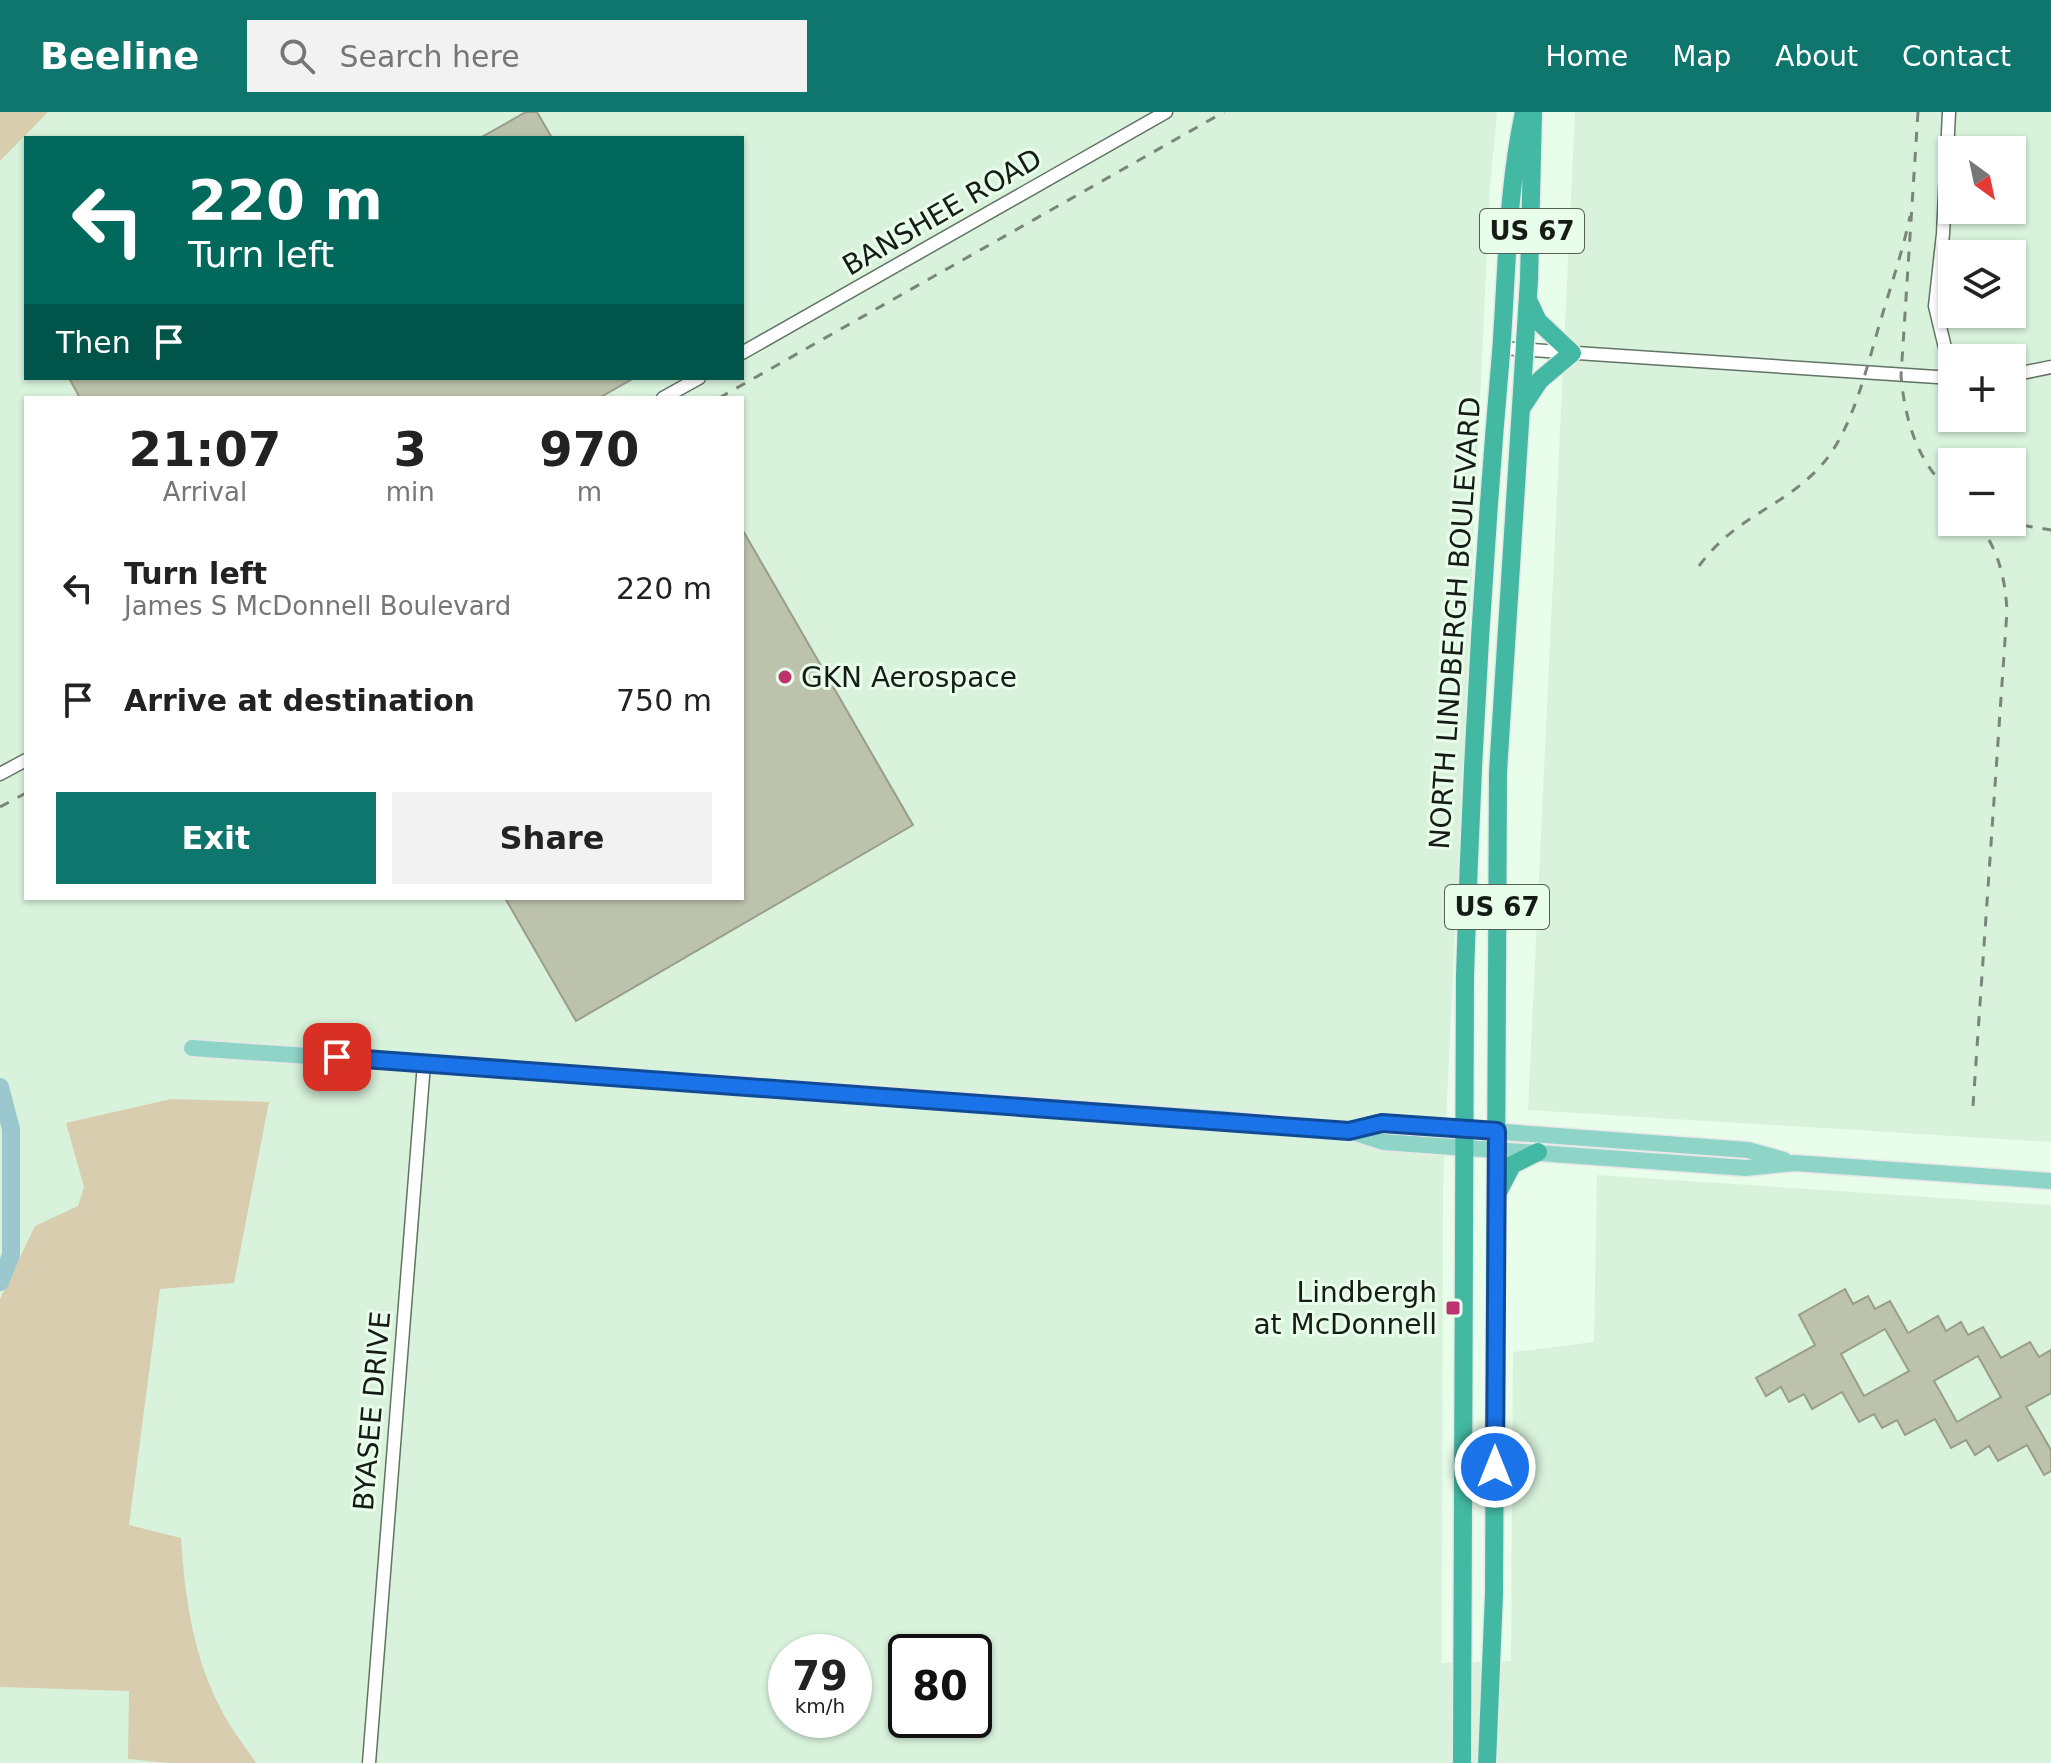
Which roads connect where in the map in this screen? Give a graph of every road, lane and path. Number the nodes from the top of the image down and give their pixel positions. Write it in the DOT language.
graph roads {
  1 [pos="1166,112"];
  2 [pos="1524,112"];
  3 [pos="1533,112"];
  4 [pos="1949,112"];
  5 [pos="1528,300"];
  6 [pos="1944,344"];
  7 [pos="1501,348"];
  8 [pos="1524,350"];
  9 [pos="744,352"];
  10 [pos="1572,353"];
  11 [pos="2051,367"];
  12 [pos="2026,372"];
  13 [pos="1938,377"];
  14 [pos="695,380"];
  15 [pos="667,396"];
  16 [pos="1521,408"];
  17 [pos="24,761"];
  18 [pos="0,774"];
  19 [pos="192,1048"];
  20 [pos="424,1063"];
  21 [pos="1464,1138"];
  22 [pos="1496,1140"];
  23 [pos="1538,1152"];
  24 [pos="1794,1163"];
  25 [pos="2051,1181"];
  26 [pos="1495,1198"];
  27 [pos="369,1763"];
  28 [pos="1462,1763"];
  29 [pos="1487,1763"];
  1 -- 9 [label="street, BANSHEE ROAD"];
  2 -- 7 [label="highway, NORTH LINDBERGH BOULEVARD / US 67"];
  3 -- 5 [label="highway, NORTH LINDBERGH BOULEVARD / US 67"];
  4 -- 6 [label="street"];
  5 -- 8 [label="highway, NORTH LINDBERGH BOULEVARD / US 67"];
  5 -- 10 [label="highway"];
  7 -- 8 [label="street"];
  7 -- 21 [label="highway, NORTH LINDBERGH BOULEVARD / US 67"];
  8 -- 10 [label="street"];
  8 -- 16 [label="highway, NORTH LINDBERGH BOULEVARD / US 67"];
  10 -- 13 [label="street"];
  10 -- 16 [label="highway"];
  11 -- 12 [label="street"];
  14 -- 15 [label="street"];
  16 -- 22 [label="highway, NORTH LINDBERGH BOULEVARD / US 67"];
  17 -- 18 [label="street"];
  19 -- 20 [label="main road"];
  20 -- 21 [label="main road"];
  20 -- 27 [label="street, BYASEE DRIVE"];
  21 -- 22 [label="main road"];
  21 -- 28 [label="highway, NORTH LINDBERGH BOULEVARD / US 67"];
  22 -- 23 [label="main road"];
  22 -- 24 [label="main road"];
  22 -- 26 [label="highway, NORTH LINDBERGH BOULEVARD / US 67"];
  23 -- 24 [label="main road"];
  23 -- 26 [label="highway"];
  24 -- 25 [label="main road"];
  26 -- 29 [label="highway, NORTH LINDBERGH BOULEVARD / US 67"];
}
